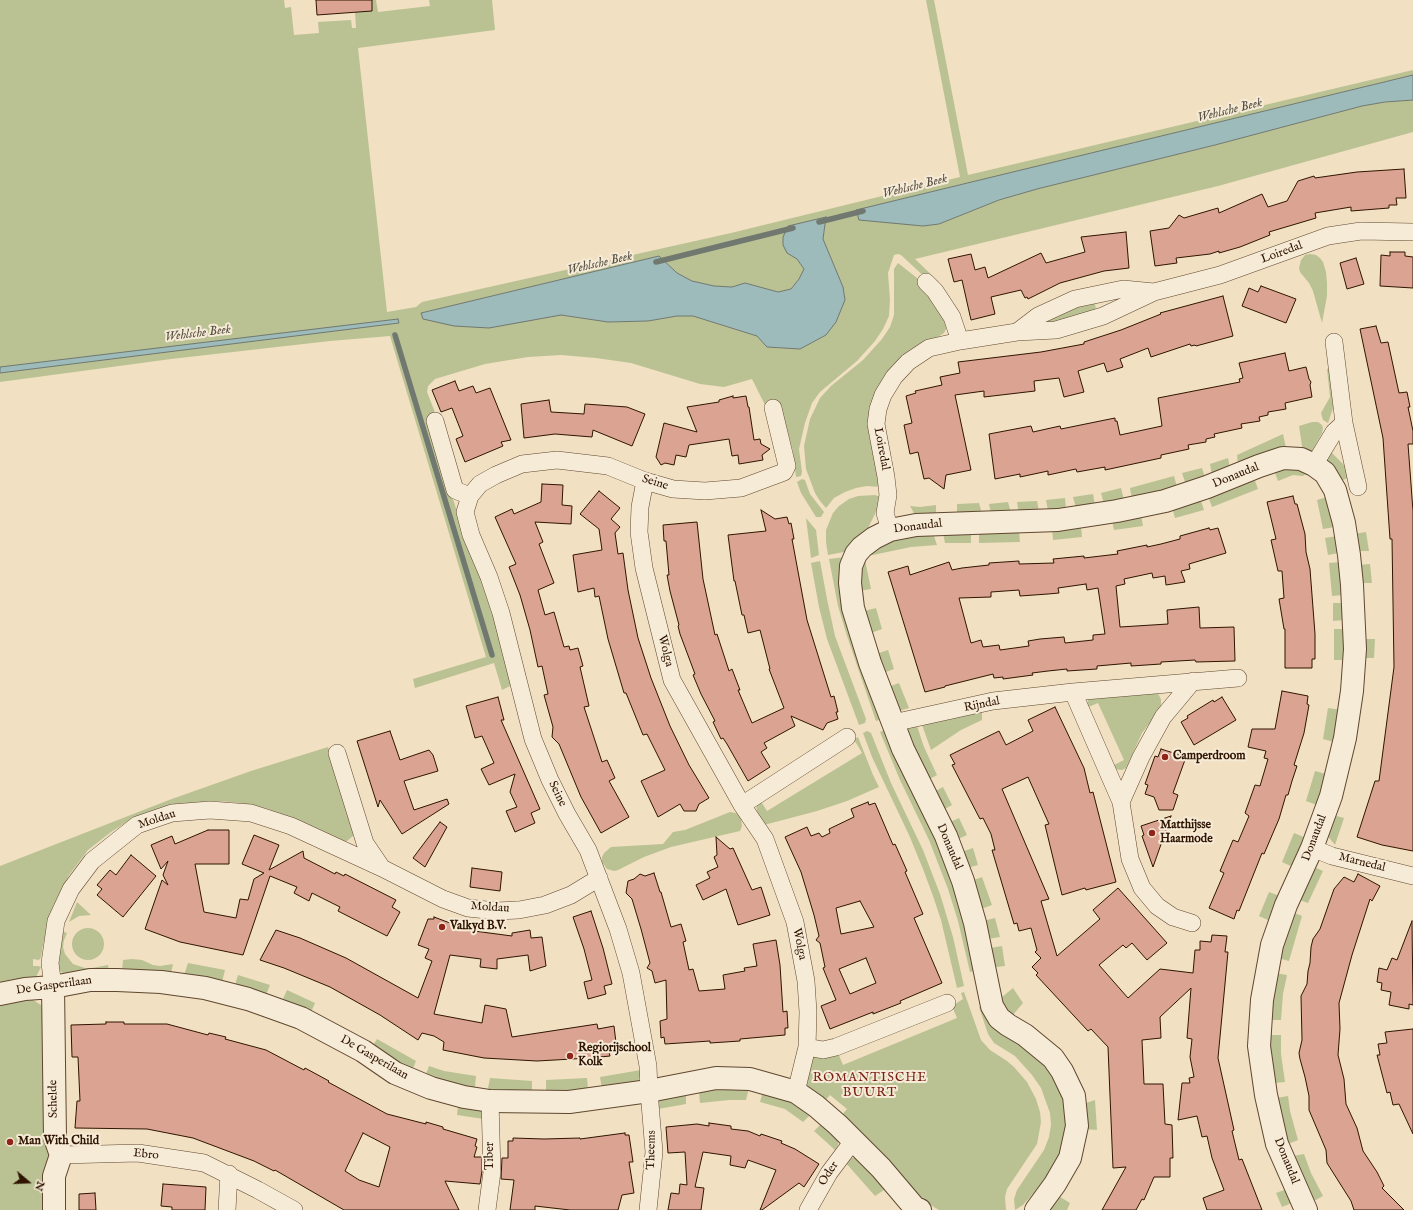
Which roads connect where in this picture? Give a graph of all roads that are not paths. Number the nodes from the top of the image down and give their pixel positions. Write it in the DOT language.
graph roads {
  1 [pos="1413,232"];
  2 [pos="926,282"];
  3 [pos="1154,292"];
  4 [pos="1017,332"];
  5 [pos="960,341"];
  6 [pos="1334,342"];
  7 [pos="774,408"];
  8 [pos="435,421"];
  9 [pos="1344,423"];
  10 [pos="1314,465"];
  11 [pos="645,481"];
  12 [pos="1358,487"];
  13 [pos="470,496"];
  14 [pos="890,530"];
  15 [pos="1238,678"];
  16 [pos="1193,681"];
  17 [pos="1073,692"];
  18 [pos="893,723"];
  19 [pos="847,737"];
  20 [pos="338,753"];
  21 [pos="1121,802"];
  22 [pos="742,805"];
  23 [pos="1312,848"];
  24 [pos="382,868"];
  25 [pos="1413,876"];
  26 [pos="599,878"];
  27 [pos="1192,923"];
  28 [pos="53,986"];
  29 [pos="0,994"];
  30 [pos="947,1003"];
  31 [pos="807,1047"];
  32 [pos="648,1091"];
  33 [pos="796,1092"];
  34 [pos="490,1101"];
  35 [pos="853,1140"];
  36 [pos="61,1155"];
  37 [pos="229,1174"];
  38 [pos="54,1210"];
  39 [pos="227,1210"];
  40 [pos="294,1210"];
  41 [pos="487,1210"];
  42 [pos="648,1210"];
  43 [pos="808,1210"];
  44 [pos="920,1210"];
  45 [pos="1036,1210"];
  46 [pos="1306,1210"];
  1 -- 3 [label="street, Loiredal"];
  2 -- 5 [label="street"];
  3 -- 4 [label="street, Loiredal"];
  3 -- 4 [label="street, Loiredal"];
  4 -- 5 [label="street, Loiredal"];
  5 -- 14 [label="street, Loiredal"];
  6 -- 9 [label="street"];
  7 -- 11 [label="street, Seine"];
  8 -- 13 [label="street"];
  9 -- 10 [label="street"];
  9 -- 12 [label="street"];
  10 -- 14 [label="street, Donaudal"];
  10 -- 23 [label="street, Donaudal"];
  11 -- 13 [label="street, Seine"];
  11 -- 22 [label="street, Wolga"];
  13 -- 26 [label="street, Seine"];
  14 -- 18 [label="street, Donaudal"];
  15 -- 16 [label="street, Rijndal"];
  16 -- 17 [label="street, Rijndal"];
  16 -- 21 [label="street"];
  17 -- 18 [label="street, Rijndal"];
  17 -- 21 [label="street"];
  18 -- 45 [label="street, Donaudal"];
  19 -- 22 [label="street"];
  20 -- 24 [label="street, Moldau"];
  21 -- 27 [label="street"];
  22 -- 31 [label="street, Wolga"];
  23 -- 25 [label="street, Marnedal"];
  23 -- 46 [label="street, Donaudal"];
  24 -- 26 [label="street, Moldau"];
  24 -- 28 [label="street, Moldau"];
  26 -- 32 [label="street, Seine"];
  28 -- 29 [label="street, De Gasperilaan"];
  28 -- 34 [label="street, De Gasperilaan"];
  28 -- 36 [label="street, Schelde"];
  30 -- 31 [label="street"];
  31 -- 33 [label="street, Wolga"];
  32 -- 33 [label="street, De Gasperilaan"];
  32 -- 34 [label="street, De Gasperilaan"];
  32 -- 42 [label="street, Theems"];
  33 -- 35 [label="street, De Gasperilaan"];
  34 -- 41 [label="street, Tiber"];
  35 -- 43 [label="street, Oder"];
  35 -- 44 [label="street, De Gasperilaan"];
  36 -- 37 [label="street, Ebro"];
  36 -- 38 [label="street"];
  37 -- 39 [label="street"];
  37 -- 40 [label="street, Ebro"];
}
